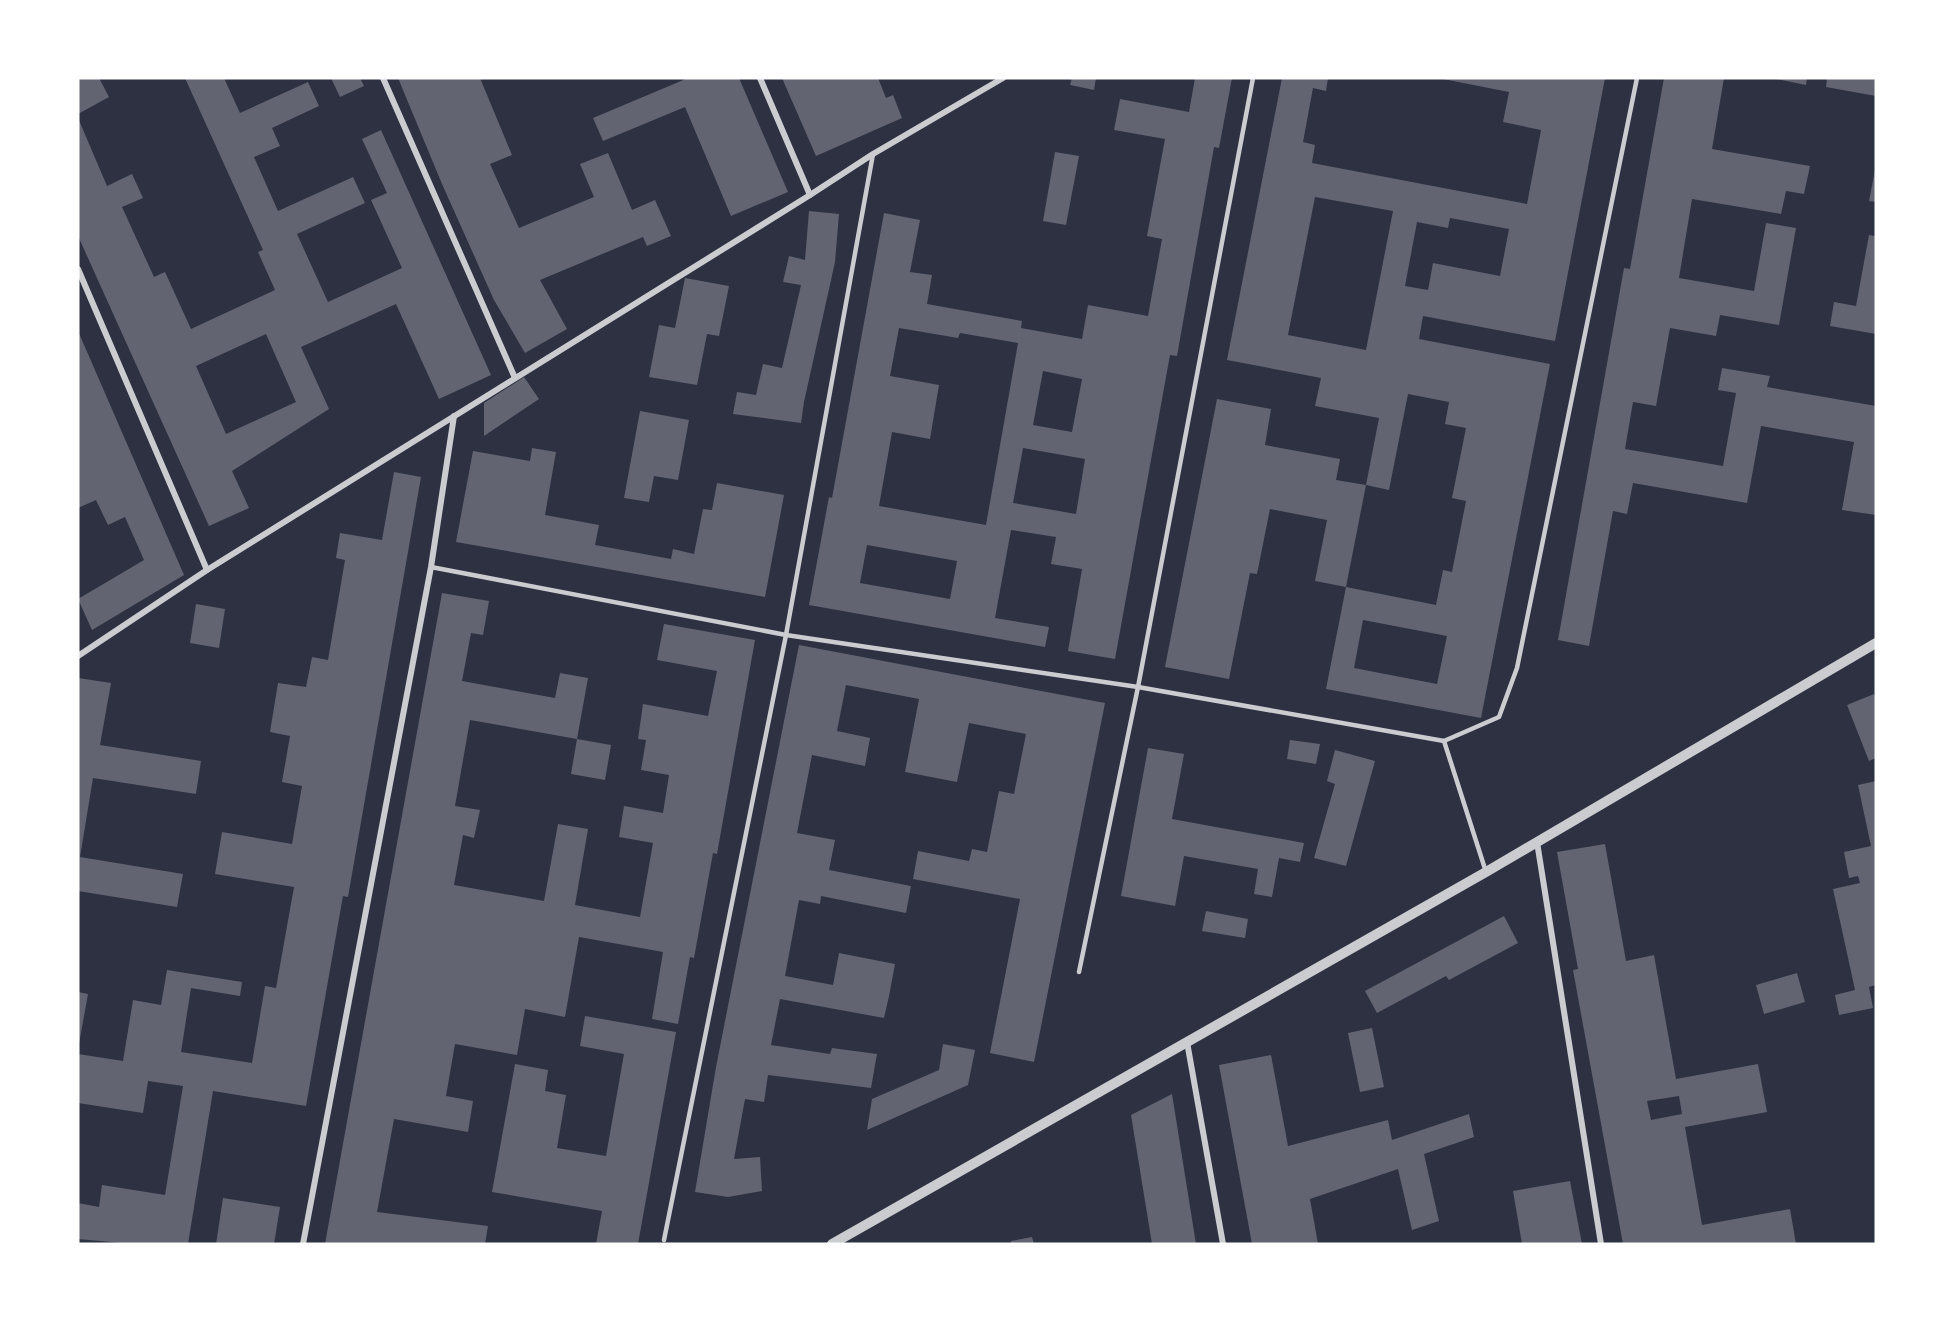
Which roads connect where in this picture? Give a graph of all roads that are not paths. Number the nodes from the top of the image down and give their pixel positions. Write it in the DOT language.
graph roads {
  1 [pos="383,78"];
  2 [pos="760,78"];
  3 [pos="1003,78"];
  4 [pos="1253,78"];
  5 [pos="1637,78"];
  6 [pos="873,154"];
  7 [pos="810,195"];
  8 [pos="78,269"];
  9 [pos="515,378"];
  10 [pos="454,416"];
  11 [pos="431,567"];
  12 [pos="207,570"];
  13 [pos="786,635"];
  14 [pos="1876,643"];
  15 [pos="78,656"];
  16 [pos="1138,687"];
  17 [pos="1444,741"];
  18 [pos="1537,842"];
  19 [pos="1486,872"];
  20 [pos="1080,972"];
  21 [pos="1188,1042"];
  22 [pos="664,1240"];
  23 [pos="848,1240"];
  24 [pos="303,1244"];
  25 [pos="832,1244"];
  26 [pos="1223,1244"];
  27 [pos="1601,1244"];
  1 -- 9 [label="street"];
  2 -- 7 [label="street"];
  3 -- 6 [label="street"];
  4 -- 16 [label="lane"];
  5 -- 17 [label="lane"];
  6 -- 7 [label="street"];
  6 -- 13 [label="lane"];
  7 -- 9 [label="street"];
  8 -- 12 [label="street"];
  9 -- 10 [label="street"];
  10 -- 11 [label="street"];
  10 -- 12 [label="street"];
  11 -- 13 [label="lane"];
  11 -- 24 [label="street"];
  12 -- 15 [label="street"];
  13 -- 16 [label="lane"];
  13 -- 22 [label="lane"];
  14 -- 18 [label="street"];
  16 -- 17 [label="lane"];
  16 -- 20 [label="lane"];
  17 -- 19 [label="lane"];
  18 -- 19 [label="street"];
  18 -- 27 [label="street"];
  19 -- 21 [label="street"];
  21 -- 23 [label="street"];
  21 -- 26 [label="street"];
  23 -- 25 [label="street"];
}
